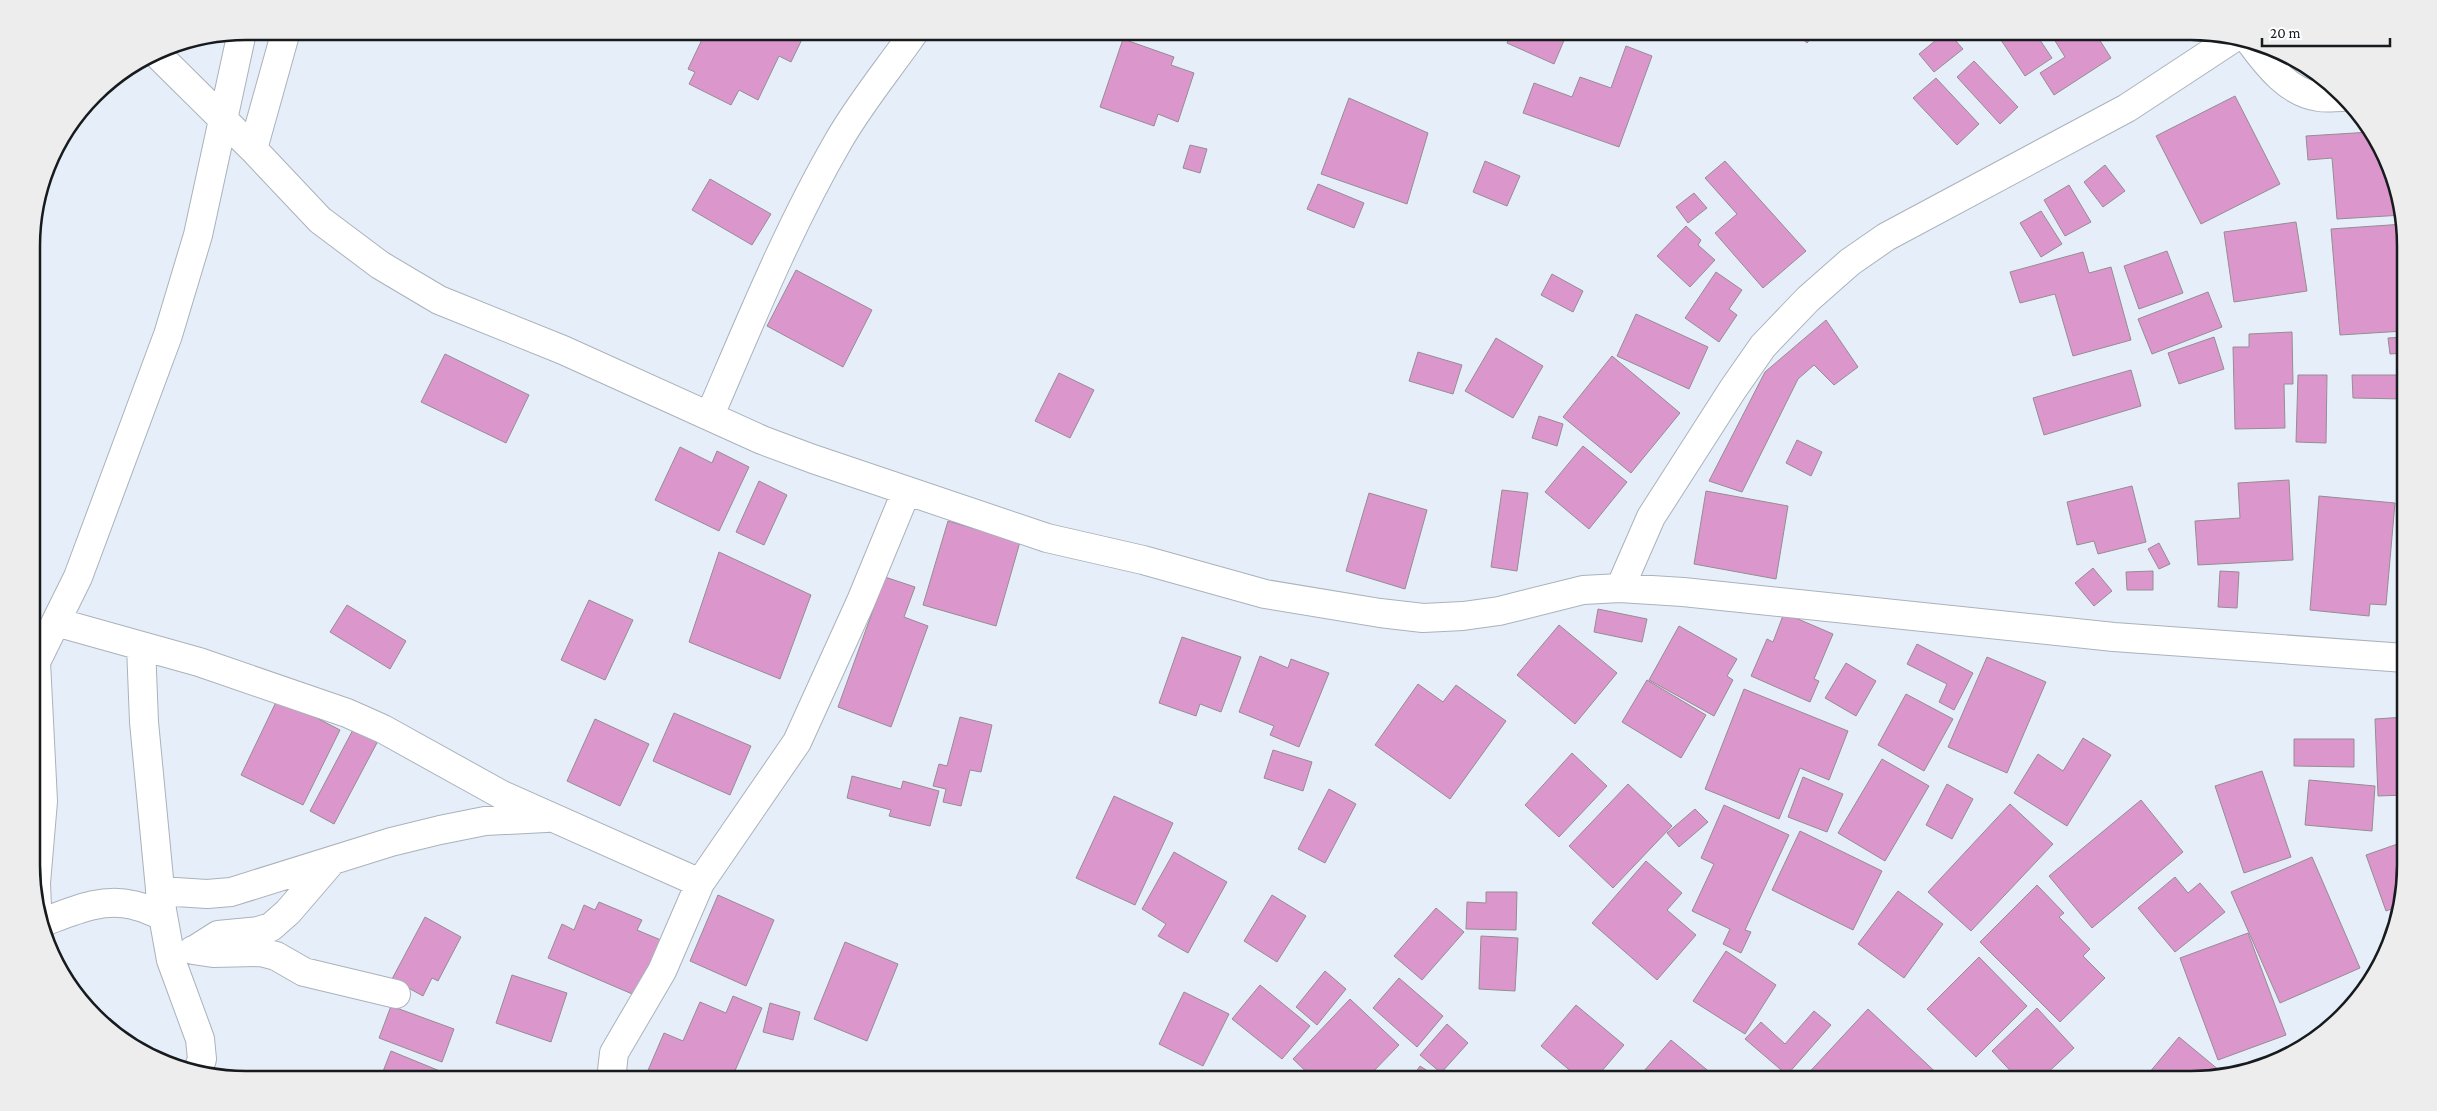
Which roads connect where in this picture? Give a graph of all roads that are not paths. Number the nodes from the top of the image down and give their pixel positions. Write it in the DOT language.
graph roads {
  1 [pos="240,40"];
  2 [pos="283,40"];
  3 [pos="909,40"];
  4 [pos="2227,43"];
  5 [pos="2258,51"];
  6 [pos="161,58"];
  7 [pos="2334,97"];
  8 [pos="224,122"];
  9 [pos="253,149"];
  10 [pos="710,415"];
  11 [pos="906,492"];
  12 [pos="1620,588"];
  13 [pos="56,622"];
  14 [pos="141,646"];
  15 [pos="40,653"];
  16 [pos="2397,657"];
  17 [pos="40,755"];
  18 [pos="551,818"];
  19 [pos="40,836"];
  20 [pos="331,862"];
  21 [pos="700,883"];
  22 [pos="161,903"];
  23 [pos="48,920"];
  24 [pos="182,955"];
  25 [pos="396,994"];
  26 [pos="200,1066"];
  27 [pos="612,1071"];
  1 -- 8 [label="street"];
  2 -- 9 [label="street"];
  3 -- 10 [label="street"];
  4 -- 12 [label="street"];
  5 -- 7 [label="street"];
  6 -- 8 [label="street"];
  8 -- 9 [label="street"];
  8 -- 13 [label="street"];
  9 -- 10 [label="street"];
  10 -- 11 [label="street"];
  11 -- 12 [label="street"];
  11 -- 21 [label="street"];
  12 -- 16 [label="street"];
  13 -- 14 [label="street"];
  13 -- 15 [label="street"];
  14 -- 18 [label="street"];
  14 -- 22 [label="street"];
  17 -- 19 [label="street"];
  18 -- 20 [label="street"];
  18 -- 21 [label="street"];
  20 -- 22 [label="street"];
  20 -- 24 [label="street"];
  21 -- 27 [label="street"];
  22 -- 23 [label="street"];
  22 -- 24 [label="street"];
  24 -- 25 [label="street"];
  24 -- 26 [label="street"];
}
